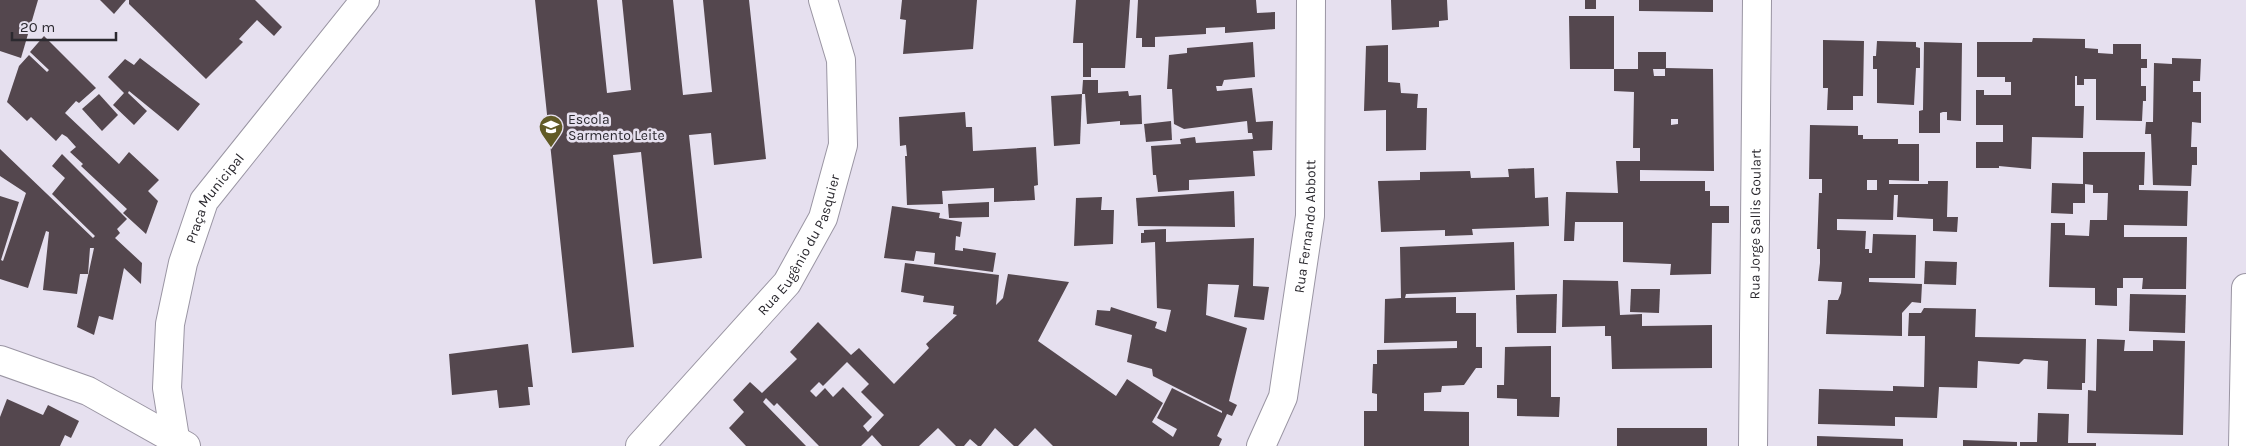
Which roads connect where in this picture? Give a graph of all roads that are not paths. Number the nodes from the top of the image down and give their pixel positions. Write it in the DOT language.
graph roads {
  1 [pos="365,0"];
  2 [pos="823,0"];
  3 [pos="1310,0"];
  4 [pos="1757,0"];
  5 [pos="2246,288"];
  6 [pos="0,360"];
  7 [pos="181,442"];
  8 [pos="640,446"];
  9 [pos="1261,446"];
  10 [pos="1753,446"];
  11 [pos="2243,446"];
  1 -- 7 [label="street, Praça Municipal"];
  2 -- 8 [label="street, Rua Eugênio du Pasquier"];
  3 -- 9 [label="street, Rua Fernando Abbott"];
  4 -- 10 [label="street, Rua Jorge Sallis Goulart"];
  5 -- 11 [label="street"];
  6 -- 7 [label="street"];
}
